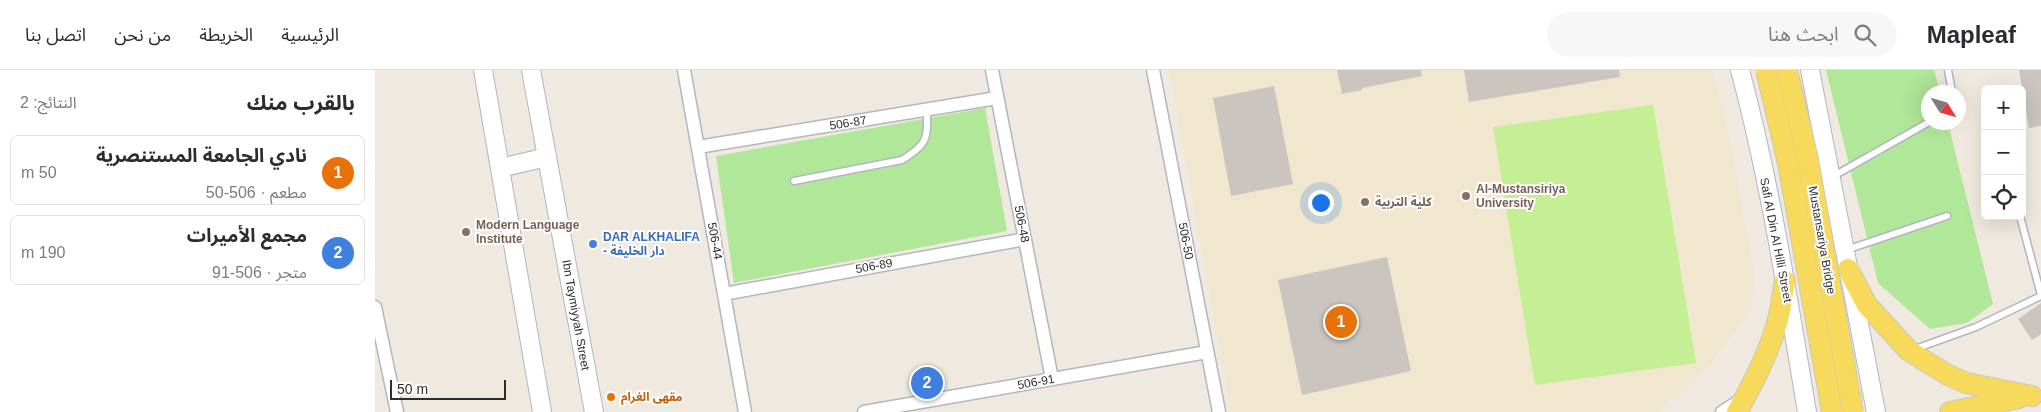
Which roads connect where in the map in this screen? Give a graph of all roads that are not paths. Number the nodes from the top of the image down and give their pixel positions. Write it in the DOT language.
graph roads {
  1 [pos="483,70"];
  2 [pos="531,70"];
  3 [pos="684,70"];
  4 [pos="992,70"];
  5 [pos="1153,70"];
  6 [pos="1740,70"];
  7 [pos="1766,70"];
  8 [pos="1787,70"];
  9 [pos="1948,70"];
  10 [pos="1811,78"];
  11 [pos="1951,85"];
  12 [pos="997,98"];
  13 [pos="1749,102"];
  14 [pos="1804,105"];
  15 [pos="927,110"];
  16 [pos="1763,114"];
  17 [pos="1921,127"];
  18 [pos="698,147"];
  19 [pos="547,157"];
  20 [pos="500,168"];
  21 [pos="1831,178"];
  22 [pos="794,181"];
  23 [pos="1947,216"];
  24 [pos="2022,220"];
  25 [pos="1025,239"];
  26 [pos="1846,260"];
  27 [pos="1785,281"];
  28 [pos="724,294"];
  29 [pos="2041,295"];
  30 [pos="375,307"];
  31 [pos="379,351"];
  32 [pos="1909,351"];
  33 [pos="1207,352"];
  34 [pos="1053,379"];
  35 [pos="2036,395"];
  36 [pos="1741,405"];
  37 [pos="397,412"];
  38 [pos="542,412"];
  39 [pos="594,412"];
  40 [pos="745,412"];
  41 [pos="864,412"];
  42 [pos="1219,412"];
  43 [pos="1721,412"];
  44 [pos="1807,412"];
  45 [pos="1832,412"];
  46 [pos="1853,412"];
  47 [pos="1876,412"];
  48 [pos="1950,412"];
  1 -- 20 [label="street"];
  2 -- 19 [label="street, Ibn Taymiyyah Street"];
  3 -- 18 [label="street, 506-44"];
  4 -- 12 [label="street, 506-48"];
  5 -- 33 [label="street, 506-50"];
  6 -- 13 [label="street, Safi Al Din Al Hilli Street"];
  7 -- 45 [label="main road, Mustansariya Bridge, bridge"];
  8 -- 46 [label="main road, Mustansariya Bridge, bridge"];
  9 -- 11 [label="lane"];
  10 -- 14 [label="street"];
  10 -- 21 [label="street"];
  12 -- 15 [label="street, 506-87"];
  12 -- 25 [label="street, 506-48"];
  13 -- 16 [label="street"];
  13 -- 27 [label="street, Safi Al Din Al Hilli Street"];
  15 -- 18 [label="street, 506-87"];
  15 -- 22 [label="lane"];
  17 -- 21 [label="lane"];
  18 -- 28 [label="street, 506-44"];
  19 -- 20 [label="street"];
  19 -- 39 [label="street, Ibn Taymiyyah Street"];
  20 -- 38 [label="street"];
  21 -- 26 [label="street"];
  23 -- 26 [label="lane"];
  24 -- 29 [label="lane"];
  25 -- 28 [label="street, 506-89"];
  25 -- 34 [label="street, 506-48"];
  26 -- 32 [label="main road"];
  26 -- 47 [label="street"];
  27 -- 36 [label="main road"];
  27 -- 44 [label="street, Safi Al Din Al Hilli Street"];
  28 -- 40 [label="street, 506-44"];
  29 -- 32 [label="lane"];
  30 -- 31 [label="street"];
  31 -- 37 [label="street"];
  32 -- 35 [label="main road"];
  33 -- 34 [label="street, 506-91"];
  33 -- 42 [label="street, 506-50"];
  34 -- 41 [label="street, 506-91"];
  35 -- 48 [label="main road"];
  36 -- 43 [label="street"];
}
